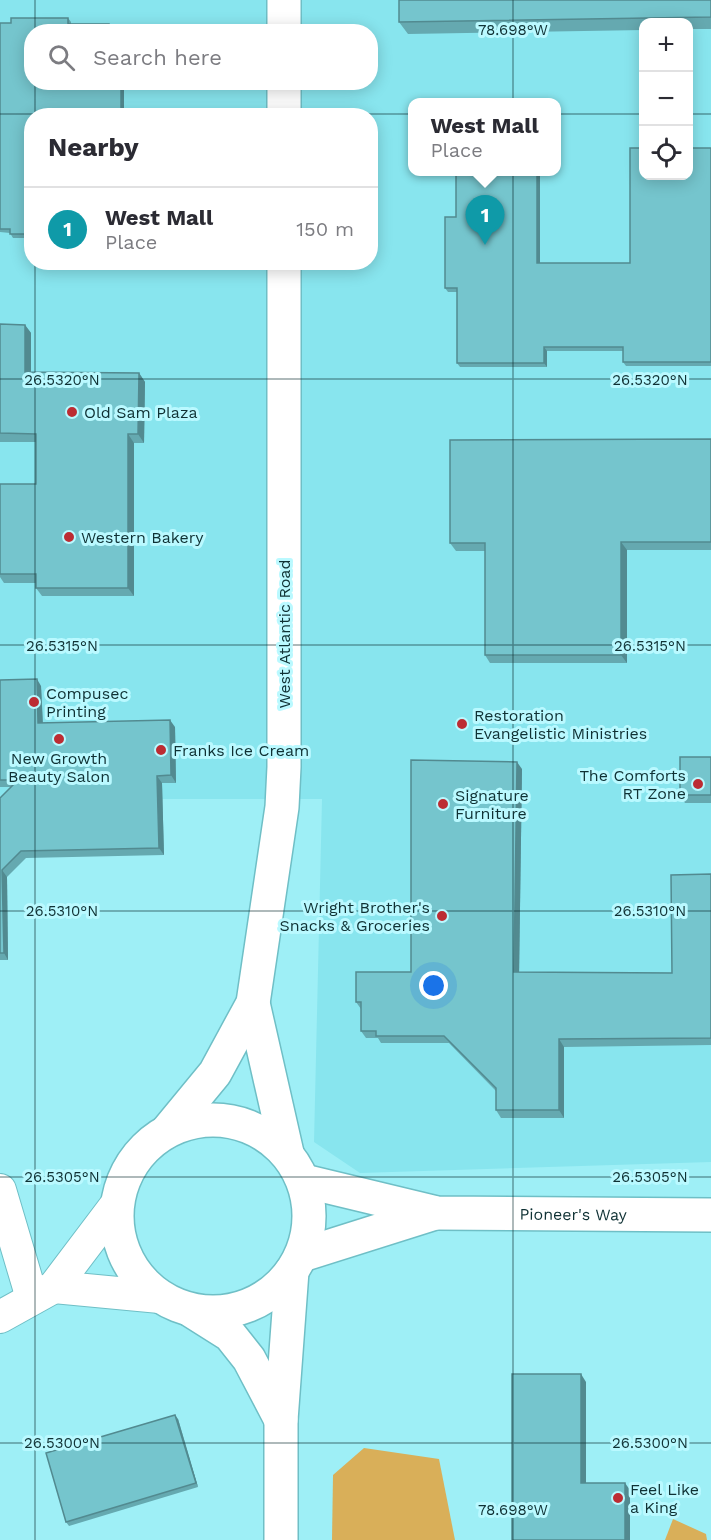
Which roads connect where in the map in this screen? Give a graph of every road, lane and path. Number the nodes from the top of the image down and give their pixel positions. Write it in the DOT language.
graph roads {
  1 [pos="284,0"];
  2 [pos="284,24"];
  3 [pos="284,90"];
  4 [pos="284,108"];
  5 [pos="284,270"];
  6 [pos="253,1003"];
  7 [pos="168,1130"];
  8 [pos="287,1153"];
  9 [pos="304,1181"];
  10 [pos="0,1190"];
  11 [pos="116,1205"];
  12 [pos="437,1213"];
  13 [pos="711,1215"];
  14 [pos="297,1263"];
  15 [pos="43,1293"];
  16 [pos="160,1297"];
  17 [pos="192,1311"];
  18 [pos="0,1317"];
  19 [pos="281,1420"];
  20 [pos="281,1540"];
  1 -- 2 [label="main road"];
  3 -- 4 [label="main road"];
  5 -- 6 [label="main road, West Atlantic Road"];
  6 -- 7 [label="main road, West Atlantic Road"];
  6 -- 8 [label="main road, West Atlantic Road"];
  7 -- 8 [label="main road"];
  7 -- 11 [label="main road"];
  8 -- 9 [label="main road"];
  9 -- 12 [label="main road, Pioneer's Way"];
  9 -- 14 [label="main road"];
  10 -- 15 [label="street"];
  11 -- 15 [label="street"];
  11 -- 16 [label="main road"];
  12 -- 13 [label="main road, Pioneer's Way"];
  12 -- 14 [label="main road, Pioneer's Way"];
  14 -- 17 [label="main road"];
  14 -- 19 [label="main road"];
  15 -- 16 [label="street"];
  15 -- 18 [label="street"];
  16 -- 17 [label="main road"];
  17 -- 19 [label="main road"];
  19 -- 20 [label="main road"];
}
